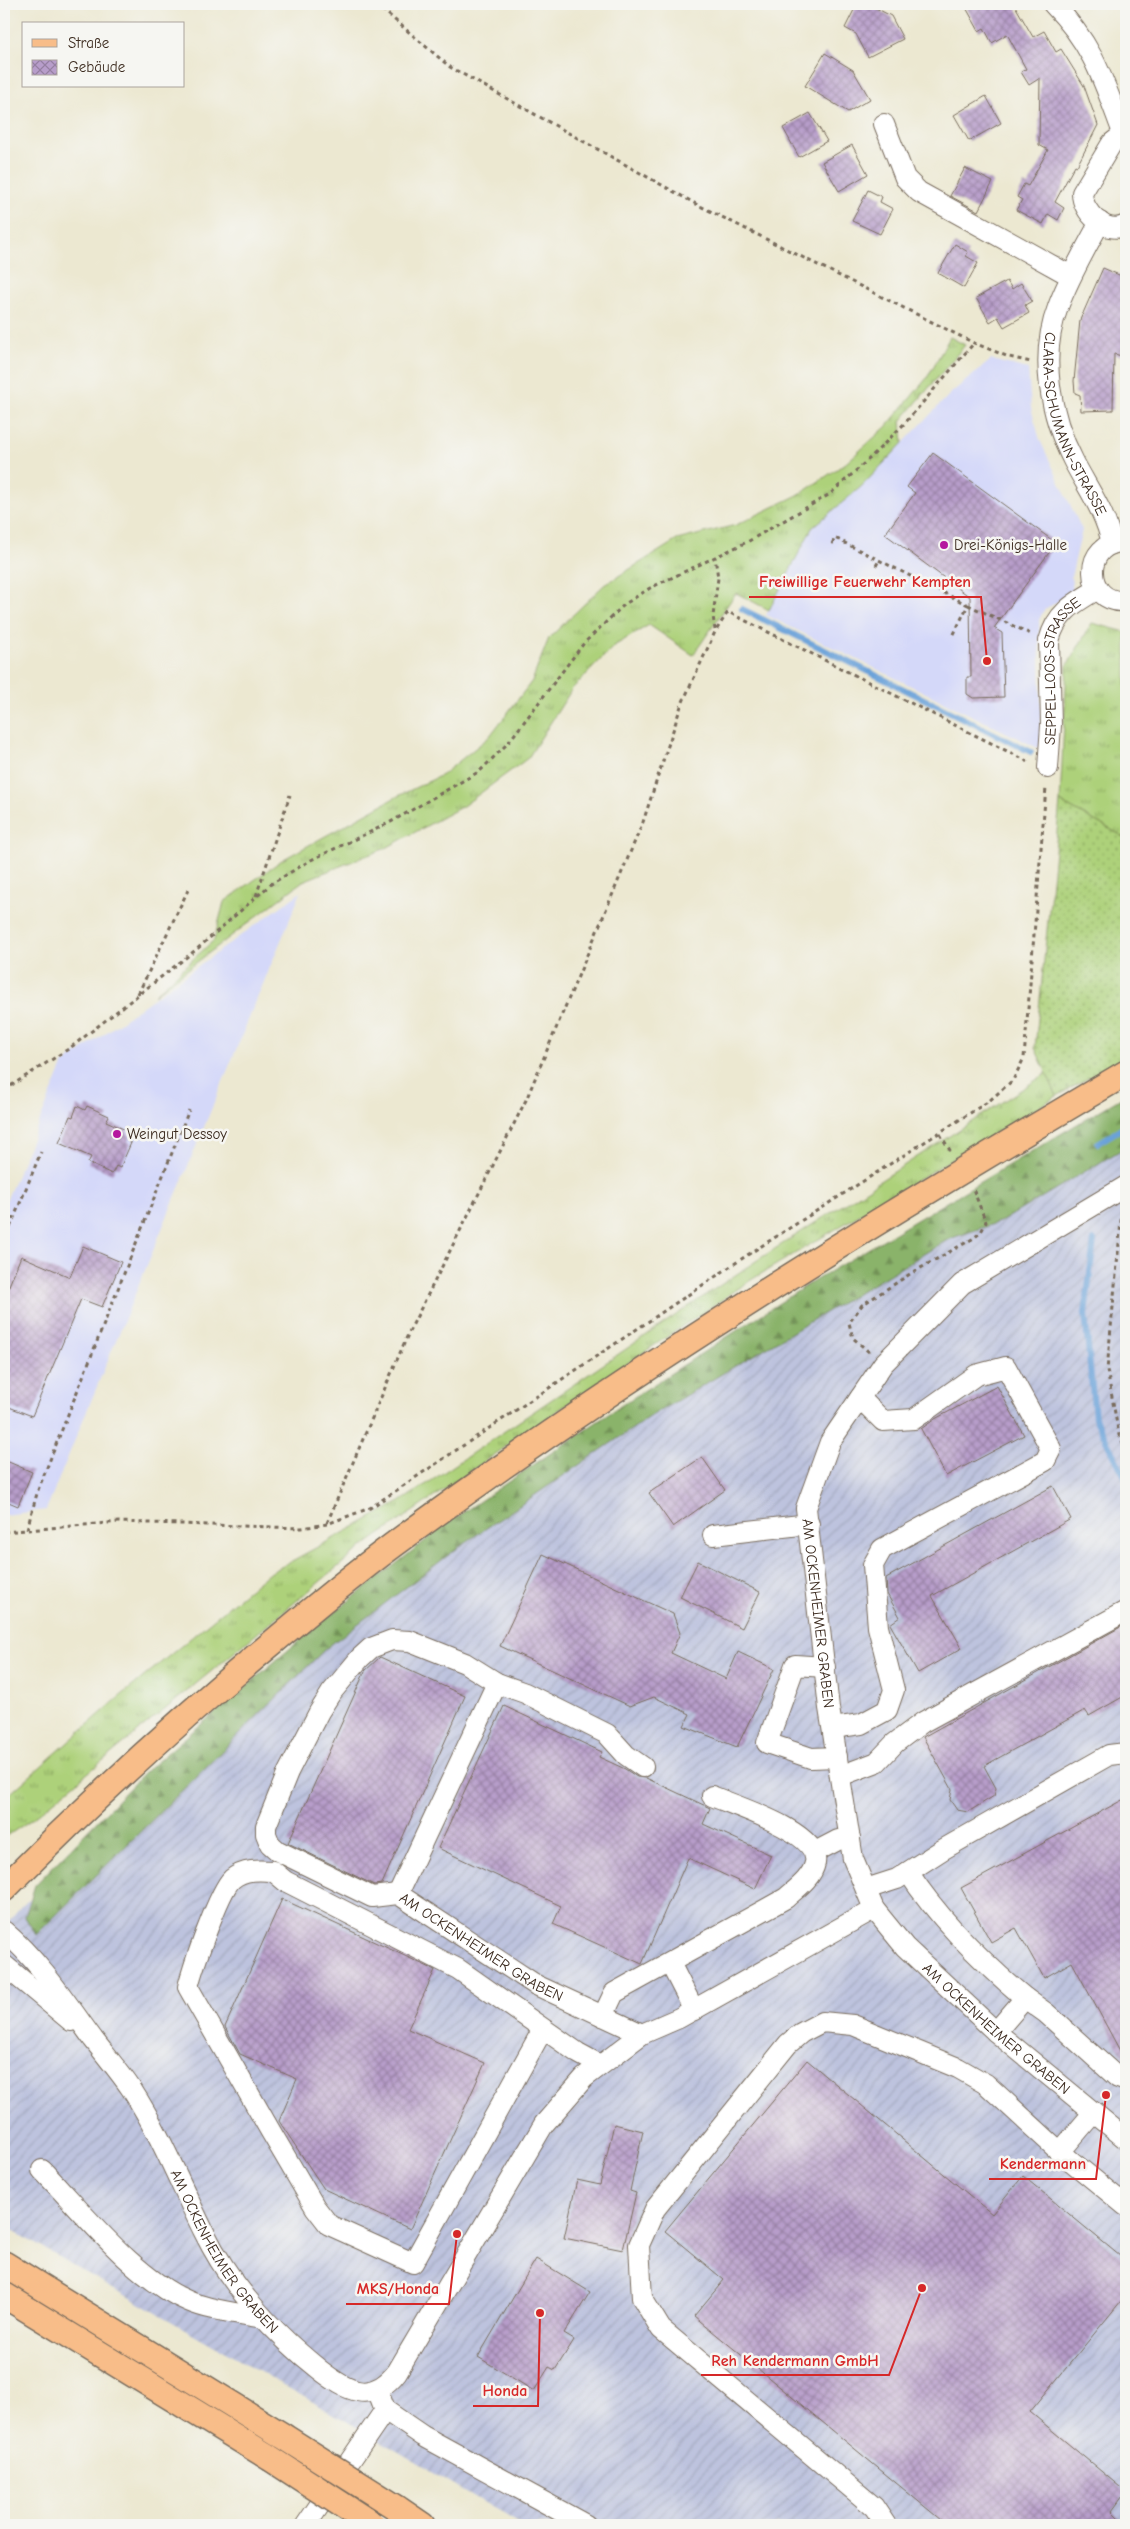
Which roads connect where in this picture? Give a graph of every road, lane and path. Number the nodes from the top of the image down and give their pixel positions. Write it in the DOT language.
graph roads {
  1 [pos="376,4"];
  2 [pos="1053,4"];
  3 [pos="884,124"];
  4 [pos="1124,132"];
  5 [pos="1100,222"];
  6 [pos="1126,225"];
  7 [pos="1071,276"];
  8 [pos="974,343"];
  9 [pos="1049,363"];
  10 [pos="1119,543"];
  11 [pos="832,544"];
  12 [pos="715,557"];
  13 [pos="879,560"];
  14 [pos="876,566"];
  15 [pos="922,582"];
  16 [pos="919,588"];
  17 [pos="1098,589"];
  18 [pos="1126,601"];
  19 [pos="968,605"];
  20 [pos="715,632"];
  21 [pos="953,636"];
  22 [pos="1049,642"];
  23 [pos="1048,769"];
  24 [pos="290,795"];
  25 [pos="189,888"];
  26 [pos="255,896"];
  27 [pos="138,995"];
  28 [pos="1126,1073"];
  29 [pos="4,1078"];
  30 [pos="7,1087"];
  31 [pos="4,1090"];
  32 [pos="188,1110"];
  33 [pos="940,1134"];
  34 [pos="41,1152"];
  35 [pos="956,1160"];
  36 [pos="972,1186"];
  37 [pos="1125,1187"];
  38 [pos="4,1242"];
  39 [pos="883,1364"];
  40 [pos="860,1398"];
  41 [pos="1126,1448"];
  42 [pos="327,1524"];
  43 [pos="808,1524"];
  44 [pos="27,1529"];
  45 [pos="4,1532"];
  46 [pos="713,1535"];
  47 [pos="1126,1611"];
  48 [pos="825,1668"];
  49 [pos="498,1683"];
  50 [pos="833,1728"];
  51 [pos="1126,1753"];
  52 [pos="839,1766"];
  53 [pos="643,1767"];
  54 [pos="712,1796"];
  55 [pos="850,1838"];
  56 [pos="40,1852"];
  57 [pos="815,1852"];
  58 [pos="4,1866"];
  59 [pos="908,1872"];
  60 [pos="866,1888"];
  61 [pos="4,1889"];
  62 [pos="398,1894"];
  63 [pos="874,1910"];
  64 [pos="4,1931"];
  65 [pos="670,1963"];
  66 [pos="4,1965"];
  67 [pos="12,1977"];
  68 [pos="1025,1998"];
  69 [pos="694,2010"];
  70 [pos="602,2016"];
  71 [pos="543,2029"];
  72 [pos="996,2032"];
  73 [pos="642,2034"];
  74 [pos="94,2040"];
  75 [pos="600,2065"];
  76 [pos="1126,2081"];
  77 [pos="1094,2112"];
  78 [pos="1126,2139"];
  79 [pos="1060,2152"];
  80 [pos="42,2170"];
  81 [pos="1126,2206"];
  82 [pos="4,2264"];
  83 [pos="4,2295"];
  84 [pos="263,2318"];
  85 [pos="378,2389"];
  86 [pos="385,2410"];
  87 [pos="306,2525"];
  88 [pos="374,2525"];
  89 [pos="422,2525"];
  90 [pos="586,2525"];
  91 [pos="886,2525"];
  1 -- 8 [label="path"];
  2 -- 4 [label="street"];
  3 -- 7 [label="street"];
  4 -- 5 [label="street"];
  5 -- 6 [label="street"];
  5 -- 7 [label="street, CLARA-SCHUMANN-STRASSE"];
  7 -- 9 [label="street, CLARA-SCHUMANN-STRASSE"];
  8 -- 9 [label="path"];
  8 -- 12 [label="path"];
  9 -- 10 [label="street, CLARA-SCHUMANN-STRASSE"];
  10 -- 17 [label="street, CLARA-SCHUMANN-STRASSE"];
  11 -- 13 [label="path"];
  12 -- 20 [label="path"];
  12 -- 26 [label="path"];
  13 -- 14 [label="path"];
  13 -- 15 [label="path"];
  15 -- 16 [label="path"];
  15 -- 19 [label="path"];
  17 -- 18 [label="street"];
  17 -- 22 [label="street, SEPPEL-LOOS-STRASSE"];
  19 -- 21 [label="path"];
  19 -- 22 [label="path"];
  20 -- 23 [label="path"];
  20 -- 42 [label="path"];
  22 -- 23 [label="street, SEPPEL-LOOS-STRASSE"];
  23 -- 33 [label="path"];
  24 -- 26 [label="path"];
  25 -- 27 [label="path"];
  26 -- 27 [label="path"];
  27 -- 30 [label="path"];
  28 -- 56 [label="main road"];
  29 -- 30 [label="path"];
  30 -- 31 [label="path"];
  32 -- 44 [label="path"];
  33 -- 35 [label="path"];
  33 -- 42 [label="path"];
  34 -- 38 [label="path"];
  36 -- 39 [label="path"];
  37 -- 39 [label="street, AM OCKENHEIMER GRABEN"];
  37 -- 41 [label="path"];
  39 -- 40 [label="street, AM OCKENHEIMER GRABEN"];
  40 -- 43 [label="street, AM OCKENHEIMER GRABEN"];
  40 -- 50 [label="street"];
  42 -- 44 [label="path"];
  43 -- 46 [label="street"];
  43 -- 48 [label="street, AM OCKENHEIMER GRABEN"];
  44 -- 45 [label="path"];
  47 -- 52 [label="street"];
  48 -- 50 [label="street, AM OCKENHEIMER GRABEN"];
  48 -- 52 [label="street"];
  49 -- 53 [label="street"];
  49 -- 62 [label="street, AM OCKENHEIMER GRABEN"];
  49 -- 62 [label="street"];
  50 -- 52 [label="street, AM OCKENHEIMER GRABEN"];
  51 -- 59 [label="street"];
  52 -- 55 [label="street, AM OCKENHEIMER GRABEN"];
  54 -- 57 [label="street"];
  55 -- 57 [label="street"];
  55 -- 60 [label="street, AM OCKENHEIMER GRABEN"];
  56 -- 58 [label="main road"];
  56 -- 61 [label="main road"];
  57 -- 65 [label="street"];
  59 -- 60 [label="street"];
  59 -- 68 [label="street"];
  60 -- 63 [label="street, AM OCKENHEIMER GRABEN"];
  62 -- 70 [label="street, AM OCKENHEIMER GRABEN"];
  63 -- 69 [label="street"];
  63 -- 72 [label="street, AM OCKENHEIMER GRABEN"];
  64 -- 74 [label="street, AM OCKENHEIMER GRABEN"];
  65 -- 69 [label="street"];
  65 -- 70 [label="street"];
  66 -- 67 [label="street, AM OCKENHEIMER GRABEN"];
  67 -- 74 [label="street, AM OCKENHEIMER GRABEN"];
  68 -- 72 [label="street"];
  68 -- 76 [label="street"];
  69 -- 73 [label="street"];
  70 -- 73 [label="street, AM OCKENHEIMER GRABEN"];
  71 -- 71 [label="street"];
  71 -- 75 [label="street"];
  72 -- 77 [label="street, AM OCKENHEIMER GRABEN"];
  73 -- 75 [label="street"];
  74 -- 84 [label="street, AM OCKENHEIMER GRABEN"];
  75 -- 85 [label="street"];
  77 -- 78 [label="street, AM OCKENHEIMER GRABEN"];
  77 -- 79 [label="street"];
  79 -- 81 [label="street"];
  79 -- 91 [label="street"];
  80 -- 84 [label="street"];
  82 -- 89 [label="main road, bridge"];
  83 -- 88 [label="main road, bridge"];
  84 -- 85 [label="street, AM OCKENHEIMER GRABEN"];
  85 -- 86 [label="street"];
  86 -- 87 [label="street"];
  86 -- 90 [label="street"];
}
